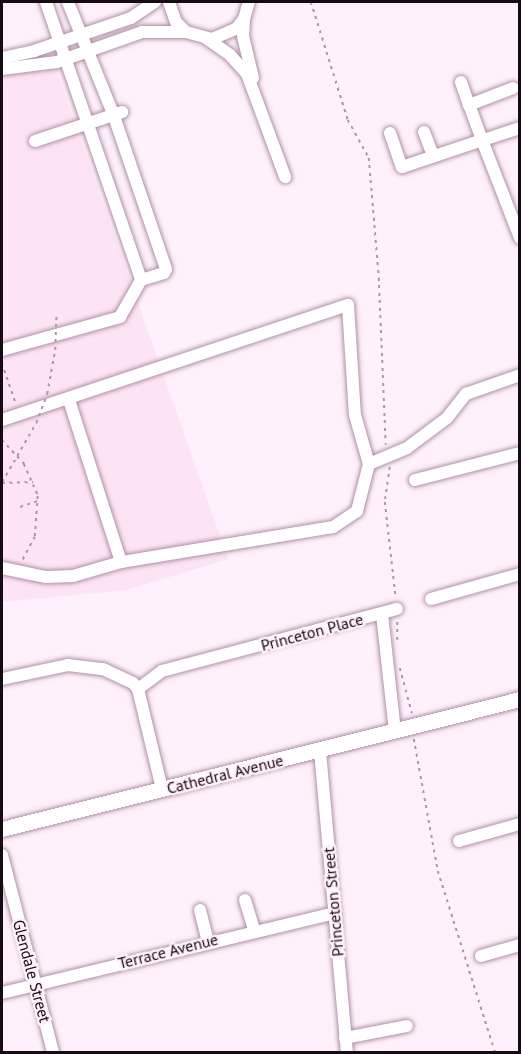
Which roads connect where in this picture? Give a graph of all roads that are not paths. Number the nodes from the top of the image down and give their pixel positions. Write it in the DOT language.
graph roads {
  1 [pos="46,2"];
  2 [pos="69,2"];
  3 [pos="155,2"];
  4 [pos="170,2"];
  5 [pos="249,7"];
  6 [pos="186,32"];
  7 [pos="80,35"];
  8 [pos="206,39"];
  9 [pos="59,42"];
  10 [pos="88,51"];
  11 [pos="2,58"];
  12 [pos="65,58"];
  13 [pos="2,69"];
  14 [pos="461,82"];
  15 [pos="254,88"];
  16 [pos="513,88"];
  17 [pos="469,105"];
  18 [pos="118,114"];
  19 [pos="88,124"];
  20 [pos="519,128"];
  21 [pos="424,132"];
  22 [pos="390,133"];
  23 [pos="482,140"];
  24 [pos="34,141"];
  25 [pos="433,156"];
  26 [pos="285,177"];
  27 [pos="516,218"];
  28 [pos="519,238"];
  29 [pos="141,280"];
  30 [pos="2,350"];
  31 [pos="519,375"];
  32 [pos="69,400"];
  33 [pos="2,420"];
  34 [pos="519,453"];
  35 [pos="369,464"];
  36 [pos="416,480"];
  37 [pos="121,562"];
  38 [pos="2,568"];
  39 [pos="519,574"];
  40 [pos="431,599"];
  41 [pos="397,609"];
  42 [pos="381,614"];
  43 [pos="2,679"];
  44 [pos="138,690"];
  45 [pos="519,699"];
  46 [pos="395,731"];
  47 [pos="320,751"];
  48 [pos="162,789"];
  49 [pos="519,824"];
  50 [pos="2,829"];
  51 [pos="459,841"];
  52 [pos="2,855"];
  53 [pos="245,900"];
  54 [pos="200,910"];
  55 [pos="335,913"];
  56 [pos="254,930"];
  57 [pos="208,941"];
  58 [pos="519,945"];
  59 [pos="481,956"];
  60 [pos="36,984"];
  61 [pos="2,993"];
  62 [pos="407,1026"];
  63 [pos="345,1038"];
  64 [pos="53,1053"];
  65 [pos="347,1053"];
  1 -- 9 [label="street"];
  2 -- 7 [label="street"];
  3 -- 7 [label="street"];
  4 -- 6 [label="street"];
  5 -- 8 [label="street"];
  5 -- 15 [label="street"];
  6 -- 8 [label="street"];
  6 -- 10 [label="street"];
  7 -- 9 [label="street"];
  7 -- 10 [label="street"];
  8 -- 15 [label="street"];
  9 -- 11 [label="street"];
  9 -- 12 [label="street"];
  10 -- 12 [label="street"];
  10 -- 18 [label="street"];
  12 -- 13 [label="street"];
  12 -- 19 [label="street"];
  14 -- 17 [label="street"];
  15 -- 26 [label="street"];
  16 -- 17 [label="street"];
  17 -- 23 [label="street"];
  18 -- 19 [label="street"];
  18 -- 29 [label="street"];
  19 -- 24 [label="street"];
  19 -- 29 [label="street"];
  20 -- 23 [label="street"];
  21 -- 25 [label="street"];
  22 -- 25 [label="street"];
  23 -- 25 [label="street"];
  23 -- 27 [label="street"];
  27 -- 28 [label="street"];
  29 -- 30 [label="street"];
  31 -- 35 [label="street"];
  32 -- 33 [label="street"];
  32 -- 35 [label="street"];
  32 -- 37 [label="street"];
  34 -- 36 [label="street"];
  35 -- 37 [label="street"];
  37 -- 38 [label="street"];
  39 -- 40 [label="street"];
  41 -- 42 [label="street"];
  42 -- 44 [label="street, Princeton Place"];
  42 -- 46 [label="street, Princeton Place"];
  43 -- 44 [label="street"];
  44 -- 48 [label="street"];
  45 -- 46 [label="main road, Cathedral Avenue"];
  46 -- 47 [label="main road, Cathedral Avenue"];
  47 -- 48 [label="main road, Cathedral Avenue"];
  47 -- 55 [label="street, Princeton Street"];
  48 -- 50 [label="main road, Cathedral Avenue"];
  49 -- 51 [label="street"];
  52 -- 60 [label="street, Glendale Street"];
  53 -- 56 [label="street"];
  54 -- 57 [label="street"];
  55 -- 56 [label="street, Terrace Avenue"];
  55 -- 63 [label="street, Princeton Street"];
  56 -- 57 [label="street, Terrace Avenue"];
  57 -- 60 [label="street, Terrace Avenue"];
  58 -- 59 [label="street"];
  60 -- 61 [label="street, Terrace Avenue"];
  60 -- 64 [label="street, Glendale Street"];
  62 -- 63 [label="street"];
  63 -- 65 [label="street, Princeton Street"];
}
